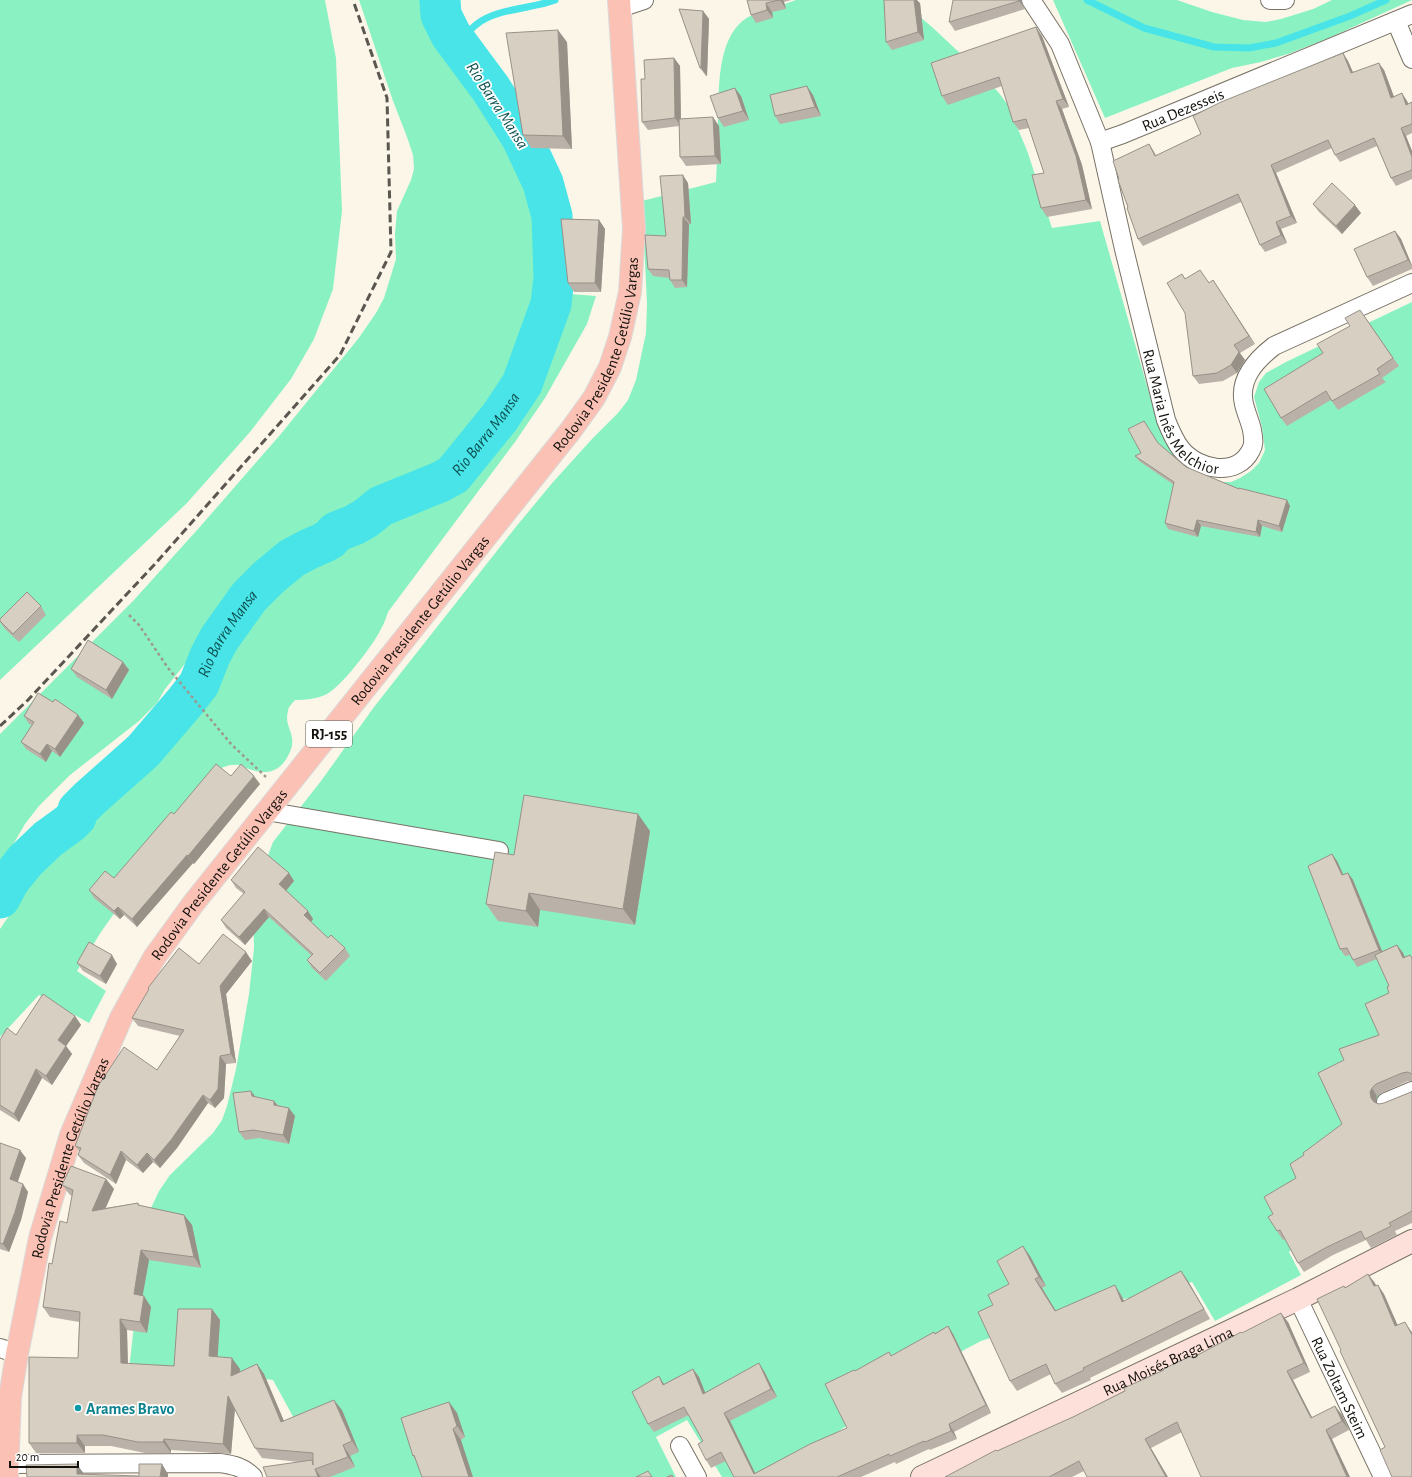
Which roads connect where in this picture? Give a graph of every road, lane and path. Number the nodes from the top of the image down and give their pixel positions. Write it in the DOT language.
graph roads {
  1 [pos="644,0"];
  2 [pos="1031,0"];
  3 [pos="1270,0"];
  4 [pos="1285,0"];
  5 [pos="619,4"];
  6 [pos="1404,18"];
  7 [pos="1412,59"];
  8 [pos="1100,142"];
  9 [pos="1412,283"];
  10 [pos="130,615"];
  11 [pos="282,792"];
  12 [pos="266,811"];
  13 [pos="499,851"];
  14 [pos="1412,1090"];
  15 [pos="1386,1102"];
  16 [pos="1412,1241"];
  17 [pos="1298,1299"];
  18 [pos="9,1351"];
  19 [pos="680,1446"];
  20 [pos="7,1470"];
  21 [pos="253,1477"];
  22 [pos="697,1477"];
  23 [pos="922,1477"];
  24 [pos="1383,1477"];
  1 -- 5 [label="street"];
  2 -- 8 [label="street"];
  3 -- 4 [label="street"];
  5 -- 11 [label="main road, Rodovia Presidente Getúlio Vargas / RJ-155"];
  6 -- 7 [label="street"];
  6 -- 8 [label="street, Rua Dezesseis"];
  8 -- 9 [label="street, Rua Maria Inês Melchior"];
  10 -- 11 [label="path"];
  11 -- 12 [label="main road, Rodovia Presidente Getúlio Vargas / RJ-155"];
  12 -- 13 [label="street"];
  12 -- 18 [label="main road, Rodovia Presidente Getúlio Vargas / RJ-155"];
  14 -- 15 [label="street"];
  16 -- 17 [label="street, Rua Moisés Braga Lima"];
  17 -- 23 [label="street, Rua Moisés Braga Lima"];
  17 -- 24 [label="street, Rua Zoltam Steim"];
  18 -- 20 [label="main road, Rodovia Presidente Getúlio Vargas / RJ-155"];
  19 -- 22 [label="street"];
  20 -- 21 [label="street"];
}
